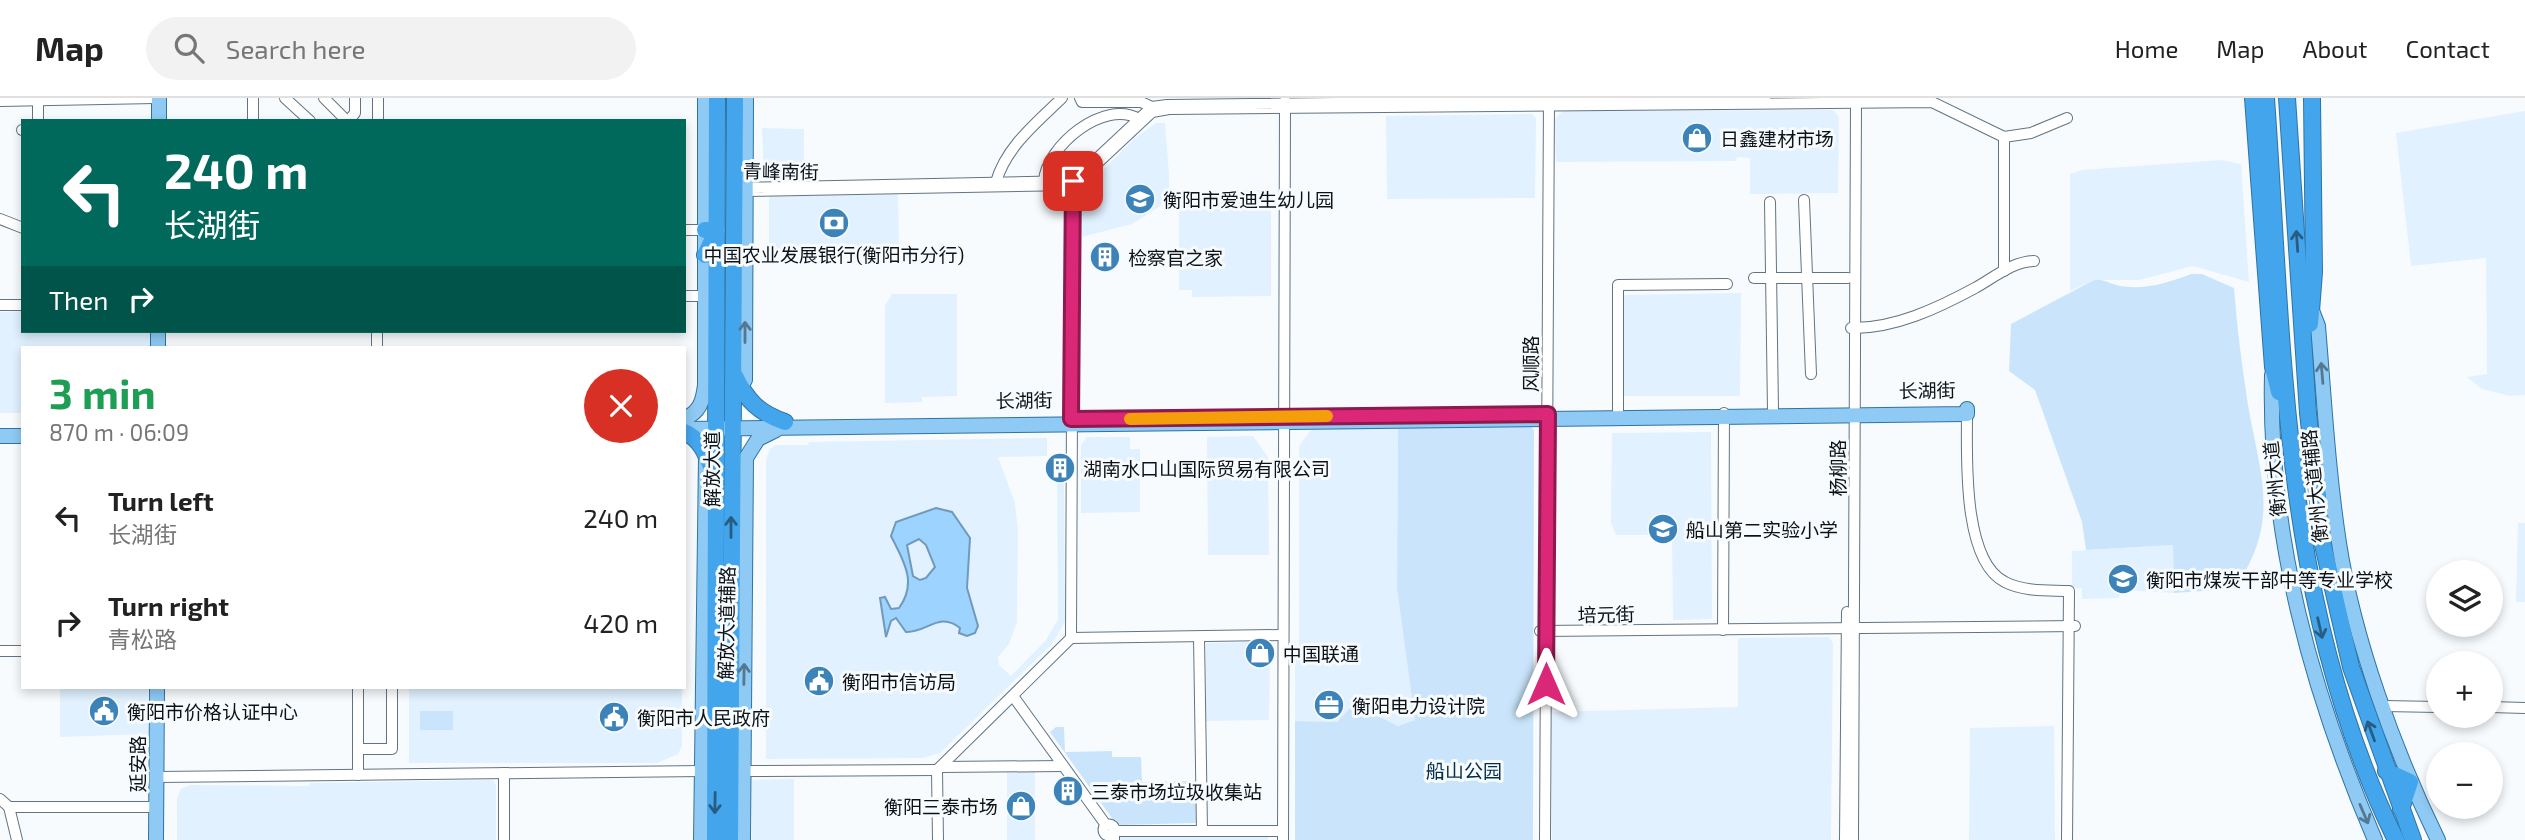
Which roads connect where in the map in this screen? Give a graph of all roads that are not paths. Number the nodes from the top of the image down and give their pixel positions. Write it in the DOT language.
graph roads {
  1 [pos="157,98"];
  2 [pos="167,98"];
  3 [pos="253,98"];
  4 [pos="285,98"];
  5 [pos="324,98"];
  6 [pos="355,98"];
  7 [pos="378,98"];
  8 [pos="705,98"];
  9 [pos="717,98"];
  10 [pos="735,98"];
  11 [pos="746,98"];
  12 [pos="1062,98"];
  13 [pos="1080,98"];
  14 [pos="1765,98"];
  15 [pos="2253,98"];
  16 [pos="2266,98"];
  17 [pos="2287,98"];
  18 [pos="2312,98"];
  19 [pos="2319,98"];
  20 [pos="38,100"];
  21 [pos="1852,100"];
  22 [pos="0,101"];
  23 [pos="1546,101"];
  24 [pos="1395,102"];
  25 [pos="1288,103"];
  26 [pos="1152,106"];
  27 [pos="2067,118"];
  28 [pos="37,119"];
  29 [pos="159,119"];
  30 [pos="167,119"];
  31 [pos="253,119"];
  32 [pos="308,119"];
  33 [pos="345,119"];
  34 [pos="347,119"];
  35 [pos="378,119"];
  36 [pos="1139,119"];
  37 [pos="2261,122"];
  38 [pos="2004,137"];
  39 [pos="2313,142"];
  40 [pos="1044,181"];
  41 [pos="996,182"];
  42 [pos="1073,183"];
  43 [pos="741,189"];
  44 [pos="1804,200"];
  45 [pos="1770,202"];
  46 [pos="0,219"];
  47 [pos="21,227"];
  48 [pos="686,230"];
  49 [pos="711,230"];
  50 [pos="705,255"];
  51 [pos="2034,261"];
  52 [pos="2004,271"];
  53 [pos="1754,278"];
  54 [pos="1771,278"];
  55 [pos="1807,278"];
  56 [pos="1849,278"];
  57 [pos="2299,282"];
  58 [pos="1727,284"];
  59 [pos="686,296"];
  60 [pos="705,296"];
  61 [pos="0,305"];
  62 [pos="21,305"];
  63 [pos="2311,309"];
  64 [pos="1852,328"];
  65 [pos="2273,367"];
  66 [pos="1811,374"];
  67 [pos="2306,386"];
  68 [pos="737,393"];
  69 [pos="1773,411"];
  70 [pos="2325,412"];
  71 [pos="1618,413"];
  72 [pos="1851,413"];
  73 [pos="2308,413"];
  74 [pos="1724,414"];
  75 [pos="1967,414"];
  76 [pos="1544,416"];
  77 [pos="1288,419"];
  78 [pos="1071,422"];
  79 [pos="686,424"];
  80 [pos="784,425"];
  81 [pos="686,426"];
  82 [pos="724,426"];
  83 [pos="686,428"];
  84 [pos="21,433"];
  85 [pos="0,434"];
  86 [pos="2290,438"];
  87 [pos="706,456"];
  88 [pos="717,481"];
  89 [pos="2295,495"];
  90 [pos="2278,496"];
  91 [pos="745,569"];
  92 [pos="724,581"];
  93 [pos="704,604"];
  94 [pos="717,625"];
  95 [pos="2071,625"];
  96 [pos="1850,627"];
  97 [pos="1723,629"];
  98 [pos="1544,631"];
  99 [pos="1279,635"];
  100 [pos="1199,637"];
  101 [pos="1072,638"];
  102 [pos="0,651"];
  103 [pos="21,651"];
  104 [pos="157,689"];
  105 [pos="164,689"];
  106 [pos="358,689"];
  107 [pos="392,689"];
  108 [pos="1013,696"];
  109 [pos="2384,706"];
  110 [pos="2426,707"];
  111 [pos="2503,708"];
  112 [pos="2525,708"];
  113 [pos="358,749"];
  114 [pos="716,749"];
  115 [pos="1063,766"];
  116 [pos="939,769"];
  117 [pos="702,771"];
  118 [pos="737,771"];
  119 [pos="2386,771"];
  120 [pos="505,773"];
  121 [pos="358,775"];
  122 [pos="160,777"];
  123 [pos="2410,782"];
  124 [pos="4,803"];
  125 [pos="156,807"];
  126 [pos="2401,809"];
  127 [pos="1202,830"];
  128 [pos="1108,833"];
  129 [pos="1284,834"];
  130 [pos="17,840"];
  131 [pos="156,840"];
  132 [pos="164,840"];
  133 [pos="505,840"];
  134 [pos="701,840"];
  135 [pos="715,840"];
  136 [pos="730,840"];
  137 [pos="743,840"];
  138 [pos="938,840"];
  139 [pos="1539,840"];
  140 [pos="1545,840"];
  141 [pos="1845,840"];
  142 [pos="1853,840"];
  143 [pos="2067,840"];
  144 [pos="2073,840"];
  145 [pos="2375,840"];
  146 [pos="2396,840"];
  147 [pos="2413,840"];
  148 [pos="2438,840"];
  1 -- 20 [label="street"];
  1 -- 29 [label="main road"];
  2 -- 30 [label="main road"];
  3 -- 31 [label="street"];
  4 -- 32 [label="street"];
  5 -- 33 [label="street"];
  6 -- 34 [label="street"];
  7 -- 35 [label="street"];
  8 -- 49 [label="main road"];
  9 -- 49 [label="highway, 解放大道"];
  10 -- 43 [label="highway, 解放大道"];
  11 -- 43 [label="main road"];
  12 -- 41 [label="street"];
  13 -- 26 [label="street"];
  14 -- 23 [label="street"];
  15 -- 37 [label="highway"];
  16 -- 37 [label="highway, 衡州大道"];
  57 -- 17 [label="highway, 衡州大道, one-way"];
  18 -- 39 [label="highway"];
  19 -- 39 [label="highway"];
  20 -- 22 [label="street"];
  20 -- 28 [label="street"];
  21 -- 23 [label="street"];
  21 -- 38 [label="street"];
  21 -- 56 [label="street, 杨柳路"];
  21 -- 64 [label="street, 杨柳路"];
  23 -- 24 [label="street"];
  23 -- 76 [label="street, 风顺路"];
  24 -- 25 [label="street"];
  25 -- 26 [label="street"];
  25 -- 77 [label="street"];
  26 -- 36 [label="street"];
  26 -- 42 [label="street"];
  27 -- 38 [label="street"];
  36 -- 40 [label="street"];
  36 -- 42 [label="street"];
  37 -- 65 [label="highway"];
  37 -- 86 [label="highway, 衡州大道"];
  38 -- 52 [label="street"];
  39 -- 63 [label="highway"];
  40 -- 41 [label="street, 青峰南街"];
  40 -- 42 [label="street, 青峰南街"];
  41 -- 43 [label="street, 青峰南街"];
  42 -- 43 [label="street, 青峰南街"];
  42 -- 78 [label="street"];
  43 -- 68 [label="highway, 解放大道"];
  68 -- 43 [label="main road, one-way"];
  44 -- 55 [label="street"];
  45 -- 54 [label="street"];
  46 -- 47 [label="street"];
  48 -- 49 [label="street"];
  49 -- 50 [label="highway"];
  49 -- 82 [label="highway, 解放大道"];
  50 -- 60 [label="main road"];
  51 -- 52 [label="street"];
  52 -- 64 [label="street"];
  53 -- 54 [label="street"];
  54 -- 55 [label="street"];
  54 -- 69 [label="street"];
  55 -- 56 [label="street"];
  55 -- 66 [label="street"];
  56 -- 64 [label="street, 杨柳路"];
  57 -- 63 [label="main road, 衡州大道辅路"];
  57 -- 67 [label="highway, 衡州大道"];
  58 -- 71 [label="street"];
  59 -- 60 [label="street"];
  60 -- 79 [label="main road"];
  61 -- 62 [label="street"];
  63 -- 67 [label="highway"];
  70 -- 63 [label="main road, 衡州大道辅路, one-way"];
  64 -- 72 [label="street, 杨柳路"];
  65 -- 86 [label="highway"];
  65 -- 90 [label="main road, 衡州大道辅路"];
  67 -- 73 [label="highway, 衡州大道"];
  68 -- 80 [label="highway"];
  68 -- 82 [label="highway, 解放大道"];
  69 -- 72 [label="main road, 长湖街"];
  69 -- 74 [label="main road, 长湖街"];
  70 -- 73 [label="highway"];
  70 -- 109 [label="main road, 衡州大道辅路"];
  71 -- 74 [label="main road, 长湖街"];
  71 -- 76 [label="main road, 长湖街"];
  72 -- 74 [label="main road, 长湖街"];
  72 -- 75 [label="main road, 长湖街"];
  72 -- 96 [label="street, 杨柳路"];
  119 -- 73 [label="highway, 衡州大道, one-way"];
  74 -- 76 [label="main road, 长湖街"];
  74 -- 97 [label="street"];
  75 -- 95 [label="street"];
  76 -- 77 [label="main road, 长湖街"];
  76 -- 98 [label="street, 风顺路"];
  77 -- 78 [label="main road, 长湖街"];
  77 -- 129 [label="street"];
  78 -- 80 [label="main road, 长湖街"];
  78 -- 101 [label="street"];
  80 -- 82 [label="main road, 长湖街"];
  80 -- 91 [label="main road, 解放大道辅路"];
  81 -- 82 [label="main road, 长湖街"];
  82 -- 88 [label="highway, 解放大道"];
  92 -- 82 [label="highway, 解放大道, one-way"];
  83 -- 87 [label="highway"];
  84 -- 85 [label="main road"];
  86 -- 89 [label="highway, 衡州大道"];
  87 -- 88 [label="highway"];
  87 -- 93 [label="main road, 解放大道辅路"];
  88 -- 92 [label="highway, 解放大道"];
  89 -- 90 [label="highway"];
  89 -- 146 [label="highway, 衡州大道, one-way"];
  90 -- 145 [label="main road, 衡州大道辅路, one-way"];
  91 -- 92 [label="main road"];
  118 -- 91 [label="main road, 解放大道辅路, one-way"];
  92 -- 93 [label="highway"];
  92 -- 94 [label="highway, 解放大道"];
  92 -- 118 [label="highway, 解放大道"];
  93 -- 94 [label="highway"];
  93 -- 117 [label="main road, 解放大道辅路"];
  94 -- 114 [label="highway, 解放大道"];
  95 -- 96 [label="street, 培元街"];
  95 -- 143 [label="street"];
  95 -- 144 [label="street"];
  96 -- 97 [label="street, 培元街"];
  96 -- 141 [label="street, 杨柳路"];
  96 -- 142 [label="street, 杨柳路"];
  97 -- 98 [label="street, 培元街"];
  98 -- 139 [label="street, 风顺路"];
  98 -- 140 [label="street, 风顺路"];
  99 -- 100 [label="street"];
  100 -- 101 [label="street"];
  100 -- 127 [label="street"];
  101 -- 108 [label="street"];
  102 -- 103 [label="street"];
  104 -- 122 [label="main road, 延安路"];
  105 -- 122 [label="main road, 延安路"];
  106 -- 113 [label="street"];
  107 -- 113 [label="street"];
  108 -- 115 [label="street"];
  108 -- 116 [label="street"];
  109 -- 110 [label="street"];
  109 -- 123 [label="main road, 衡州大道辅路"];
  111 -- 112 [label="street"];
  113 -- 121 [label="street"];
  114 -- 117 [label="highway"];
  114 -- 135 [label="highway, 解放大道, one-way"];
  115 -- 116 [label="street"];
  115 -- 128 [label="street"];
  116 -- 118 [label="street"];
  116 -- 138 [label="street"];
  117 -- 120 [label="street"];
  117 -- 134 [label="main road, 解放大道辅路"];
  118 -- 136 [label="highway, 解放大道"];
  118 -- 137 [label="main road, 解放大道辅路"];
  119 -- 123 [label="highway"];
  119 -- 126 [label="highway, 衡州大道"];
  120 -- 121 [label="street"];
  120 -- 133 [label="street"];
  121 -- 122 [label="street"];
  122 -- 125 [label="main road, 延安路"];
  122 -- 132 [label="main road, 延安路"];
  123 -- 126 [label="highway"];
  123 -- 148 [label="main road, 衡州大道辅路"];
  124 -- 125 [label="street"];
  124 -- 130 [label="street"];
  125 -- 131 [label="main road, 延安路"];
  126 -- 147 [label="highway, 衡州大道"];
  127 -- 128 [label="street"];
  127 -- 129 [label="street"];
}
